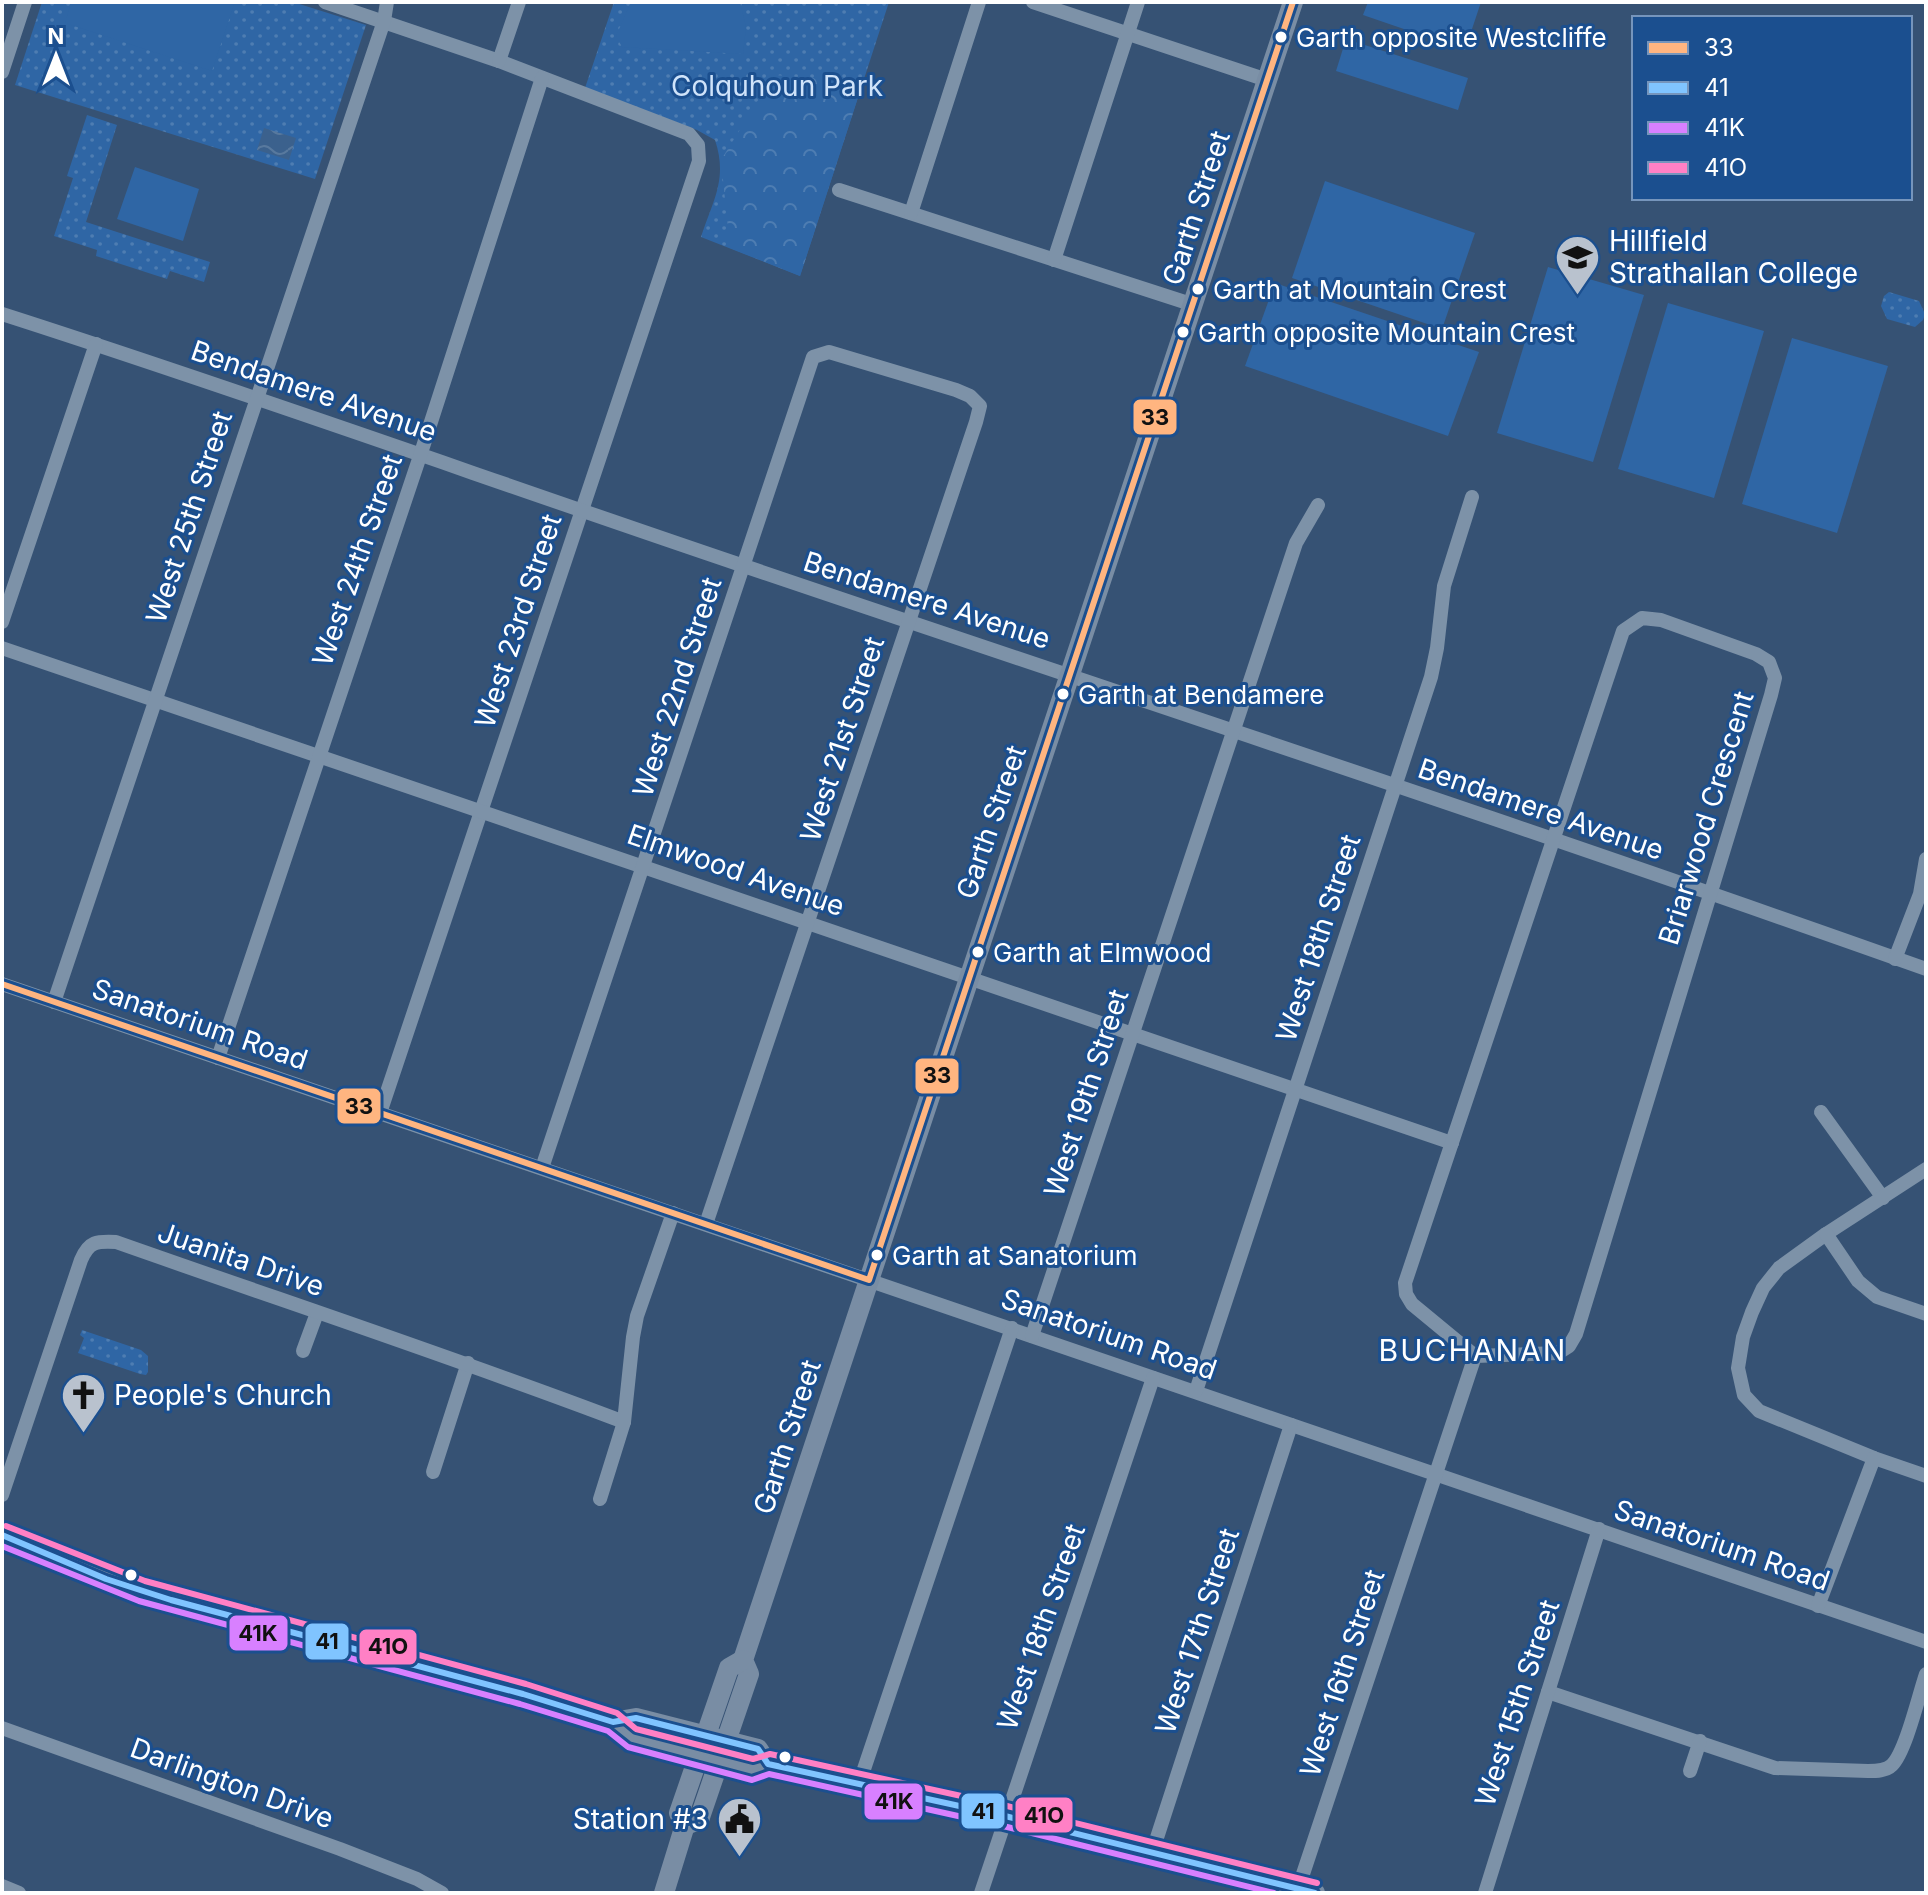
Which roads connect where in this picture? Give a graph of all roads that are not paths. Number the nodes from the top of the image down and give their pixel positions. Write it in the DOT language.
graph roads {
  1 [pos="25,2"];
  2 [pos="325,2"];
  3 [pos="387,2"];
  4 [pos="519,2"];
  5 [pos="979,2"];
  6 [pos="1033,2"];
  7 [pos="1138,2"];
  8 [pos="1293,2"];
  9 [pos="384,21"];
  10 [pos="1127,34"];
  11 [pos="499,61"];
  12 [pos="2,72"];
  13 [pos="542,78"];
  14 [pos="1267,80"];
  15 [pos="839,190"];
  16 [pos="911,213"];
  17 [pos="1054,260"];
  18 [pos="1194,305"];
  19 [pos="2,314"];
  20 [pos="96,344"];
  21 [pos="813,357"];
  22 [pos="256,398"];
  23 [pos="420,456"];
  24 [pos="1472,497"];
  25 [pos="1318,505"];
  26 [pos="583,510"];
  27 [pos="744,566"];
  28 [pos="908,620"];
  29 [pos="2,622"];
  30 [pos="2,648"];
  31 [pos="1070,675"];
  32 [pos="156,699"];
  33 [pos="1233,731"];
  34 [pos="317,757"];
  35 [pos="1396,787"];
  36 [pos="482,812"];
  37 [pos="1551,840"];
  38 [pos="1926,859"];
  39 [pos="644,866"];
  40 [pos="1711,895"];
  41 [pos="808,922"];
  42 [pos="1895,959"];
  43 [pos="1926,969"];
  44 [pos="969,977"];
  45 [pos="2,984"];
  46 [pos="54,1002"];
  47 [pos="1133,1034"];
  48 [pos="218,1058"];
  49 [pos="1296,1088"];
  50 [pos="1821,1112"];
  51 [pos="380,1113"];
  52 [pos="1452,1143"];
  53 [pos="542,1168"];
  54 [pos="1926,1169"];
  55 [pos="1883,1198"];
  56 [pos="673,1213"];
  57 [pos="706,1224"];
  58 [pos="1826,1234"];
  59 [pos="869,1280"];
  60 [pos="317,1313"];
  61 [pos="1926,1314"];
  62 [pos="1012,1328"];
  63 [pos="1032,1336"];
  64 [pos="303,1351"];
  65 [pos="1475,1356"];
  66 [pos="468,1363"];
  67 [pos="1153,1378"];
  68 [pos="1196,1391"];
  69 [pos="624,1422"];
  70 [pos="1291,1425"];
  71 [pos="1874,1458"];
  72 [pos="433,1472"];
  73 [pos="1435,1473"];
  74 [pos="1926,1476"];
  75 [pos="2,1495"];
  76 [pos="600,1499"];
  77 [pos="1599,1529"];
  78 [pos="2,1535"];
  79 [pos="1818,1606"];
  80 [pos="1926,1642"];
  81 [pos="1926,1674"];
  82 [pos="1548,1692"];
  83 [pos="613,1722"];
  84 [pos="2,1728"];
  85 [pos="716,1738"];
  86 [pos="1700,1741"];
  87 [pos="708,1759"];
  88 [pos="768,1764"];
  89 [pos="1690,1771"];
  90 [pos="859,1784"];
  91 [pos="1005,1816"];
  92 [pos="1152,1853"];
  93 [pos="2,1886"];
  94 [pos="1307,1891"];
  95 [pos="19,1893"];
  96 [pos="442,1893"];
  97 [pos="664,1893"];
  98 [pos="981,1893"];
  99 [pos="1485,1893"];
  1 -- 12 [label="street"];
  2 -- 9 [label="street"];
  3 -- 9 [label="street, West 25th Street"];
  4 -- 11 [label="street"];
  5 -- 16 [label="street"];
  6 -- 10 [label="street"];
  7 -- 10 [label="street"];
  8 -- 14 [label="main road, Garth Street"];
  9 -- 11 [label="street"];
  9 -- 22 [label="street, West 25th Street"];
  10 -- 14 [label="street"];
  10 -- 17 [label="street"];
  11 -- 13 [label="street"];
  13 -- 23 [label="street, West 24th Street"];
  13 -- 26 [label="street, West 23rd Street"];
  14 -- 18 [label="main road, Garth Street"];
  15 -- 16 [label="street"];
  16 -- 17 [label="street"];
  17 -- 18 [label="street"];
  18 -- 31 [label="main road, Garth Street"];
  19 -- 20 [label="street, Bendamere Avenue"];
  20 -- 22 [label="street, Bendamere Avenue"];
  20 -- 29 [label="street"];
  21 -- 27 [label="street, West 22nd Street"];
  21 -- 28 [label="street, West 21st Street"];
  22 -- 23 [label="street, Bendamere Avenue"];
  22 -- 32 [label="street, West 25th Street"];
  23 -- 26 [label="street, Bendamere Avenue"];
  23 -- 34 [label="street, West 24th Street"];
  24 -- 35 [label="street, West 18th Street"];
  25 -- 33 [label="street, West 19th Street"];
  26 -- 27 [label="street, Bendamere Avenue"];
  26 -- 36 [label="street, West 23rd Street"];
  27 -- 28 [label="street, Bendamere Avenue"];
  27 -- 39 [label="street, West 22nd Street"];
  28 -- 31 [label="street, Bendamere Avenue"];
  28 -- 41 [label="street, West 21st Street"];
  30 -- 32 [label="street, Elmwood Avenue"];
  31 -- 33 [label="street, Bendamere Avenue"];
  31 -- 44 [label="main road, Garth Street"];
  32 -- 34 [label="street, Elmwood Avenue"];
  32 -- 46 [label="street, West 25th Street"];
  33 -- 35 [label="street, Bendamere Avenue"];
  33 -- 47 [label="street, West 19th Street"];
  34 -- 36 [label="street, Elmwood Avenue"];
  34 -- 48 [label="street, West 24th Street"];
  35 -- 37 [label="street, Bendamere Avenue"];
  35 -- 49 [label="street, West 18th Street"];
  36 -- 39 [label="street, Elmwood Avenue"];
  36 -- 51 [label="street, West 23rd Street"];
  37 -- 40 [label="street, Bendamere Avenue"];
  37 -- 40 [label="street, Briarwood Crescent"];
  37 -- 52 [label="street, Briarwood Crescent"];
  38 -- 42 [label="street"];
  39 -- 41 [label="street, Elmwood Avenue"];
  39 -- 53 [label="street, West 22nd Street"];
  40 -- 42 [label="street, Bendamere Avenue"];
  40 -- 65 [label="street, Briarwood Crescent"];
  41 -- 44 [label="street, Elmwood Avenue"];
  41 -- 57 [label="street, West 21st Street"];
  42 -- 43 [label="street, Bendamere Avenue"];
  44 -- 47 [label="street, Elmwood Avenue"];
  44 -- 59 [label="main road, Garth Street"];
  45 -- 46 [label="street, Sanatorium Road"];
  46 -- 48 [label="street, Sanatorium Road"];
  47 -- 49 [label="street, Elmwood Avenue"];
  47 -- 63 [label="street, West 19th Street"];
  48 -- 51 [label="street, Sanatorium Road"];
  49 -- 52 [label="street, Elmwood Avenue"];
  49 -- 68 [label="street, West 18th Street"];
  50 -- 55 [label="street"];
  51 -- 53 [label="street, Sanatorium Road"];
  52 -- 65 [label="street, Briarwood Crescent"];
  53 -- 56 [label="street, Sanatorium Road"];
  54 -- 55 [label="street"];
  55 -- 58 [label="street"];
  56 -- 57 [label="street, Sanatorium Road"];
  56 -- 69 [label="street"];
  57 -- 59 [label="street, Sanatorium Road"];
  58 -- 61 [label="street"];
  58 -- 71 [label="street"];
  59 -- 62 [label="street, Sanatorium Road"];
  59 -- 85 [label="main road, Garth Street"];
  60 -- 64 [label="street"];
  60 -- 66 [label="street, Juanita Drive"];
  60 -- 75 [label="street, Juanita Drive"];
  62 -- 63 [label="street, Sanatorium Road"];
  62 -- 90 [label="street"];
  63 -- 67 [label="street, Sanatorium Road"];
  65 -- 73 [label="street"];
  66 -- 69 [label="street, Juanita Drive"];
  66 -- 72 [label="street"];
  67 -- 68 [label="street, Sanatorium Road"];
  67 -- 91 [label="street, West 18th Street"];
  68 -- 70 [label="street, Sanatorium Road"];
  69 -- 76 [label="street"];
  70 -- 73 [label="street, Sanatorium Road"];
  70 -- 92 [label="street, West 17th Street"];
  71 -- 74 [label="street"];
  71 -- 79 [label="street"];
  73 -- 77 [label="street, Sanatorium Road"];
  73 -- 94 [label="street, West 16th Street"];
  77 -- 79 [label="street, Sanatorium Road"];
  77 -- 82 [label="street, West 15th Street"];
  78 -- 83 [label="main road"];
  79 -- 80 [label="street, Sanatorium Road"];
  81 -- 86 [label="street"];
  82 -- 86 [label="street"];
  82 -- 99 [label="street, West 15th Street"];
  83 -- 85 [label="main road"];
  83 -- 87 [label="main road"];
  84 -- 96 [label="street, Darlington Drive"];
  85 -- 87 [label="main road, Garth Street"];
  85 -- 88 [label="main road"];
  86 -- 89 [label="street"];
  87 -- 88 [label="main road"];
  87 -- 97 [label="main road, Garth Street"];
  88 -- 90 [label="main road"];
  90 -- 91 [label="main road"];
  91 -- 92 [label="main road"];
  91 -- 98 [label="street, West 18th Street"];
  92 -- 94 [label="main road"];
  93 -- 95 [label="street"];
}
